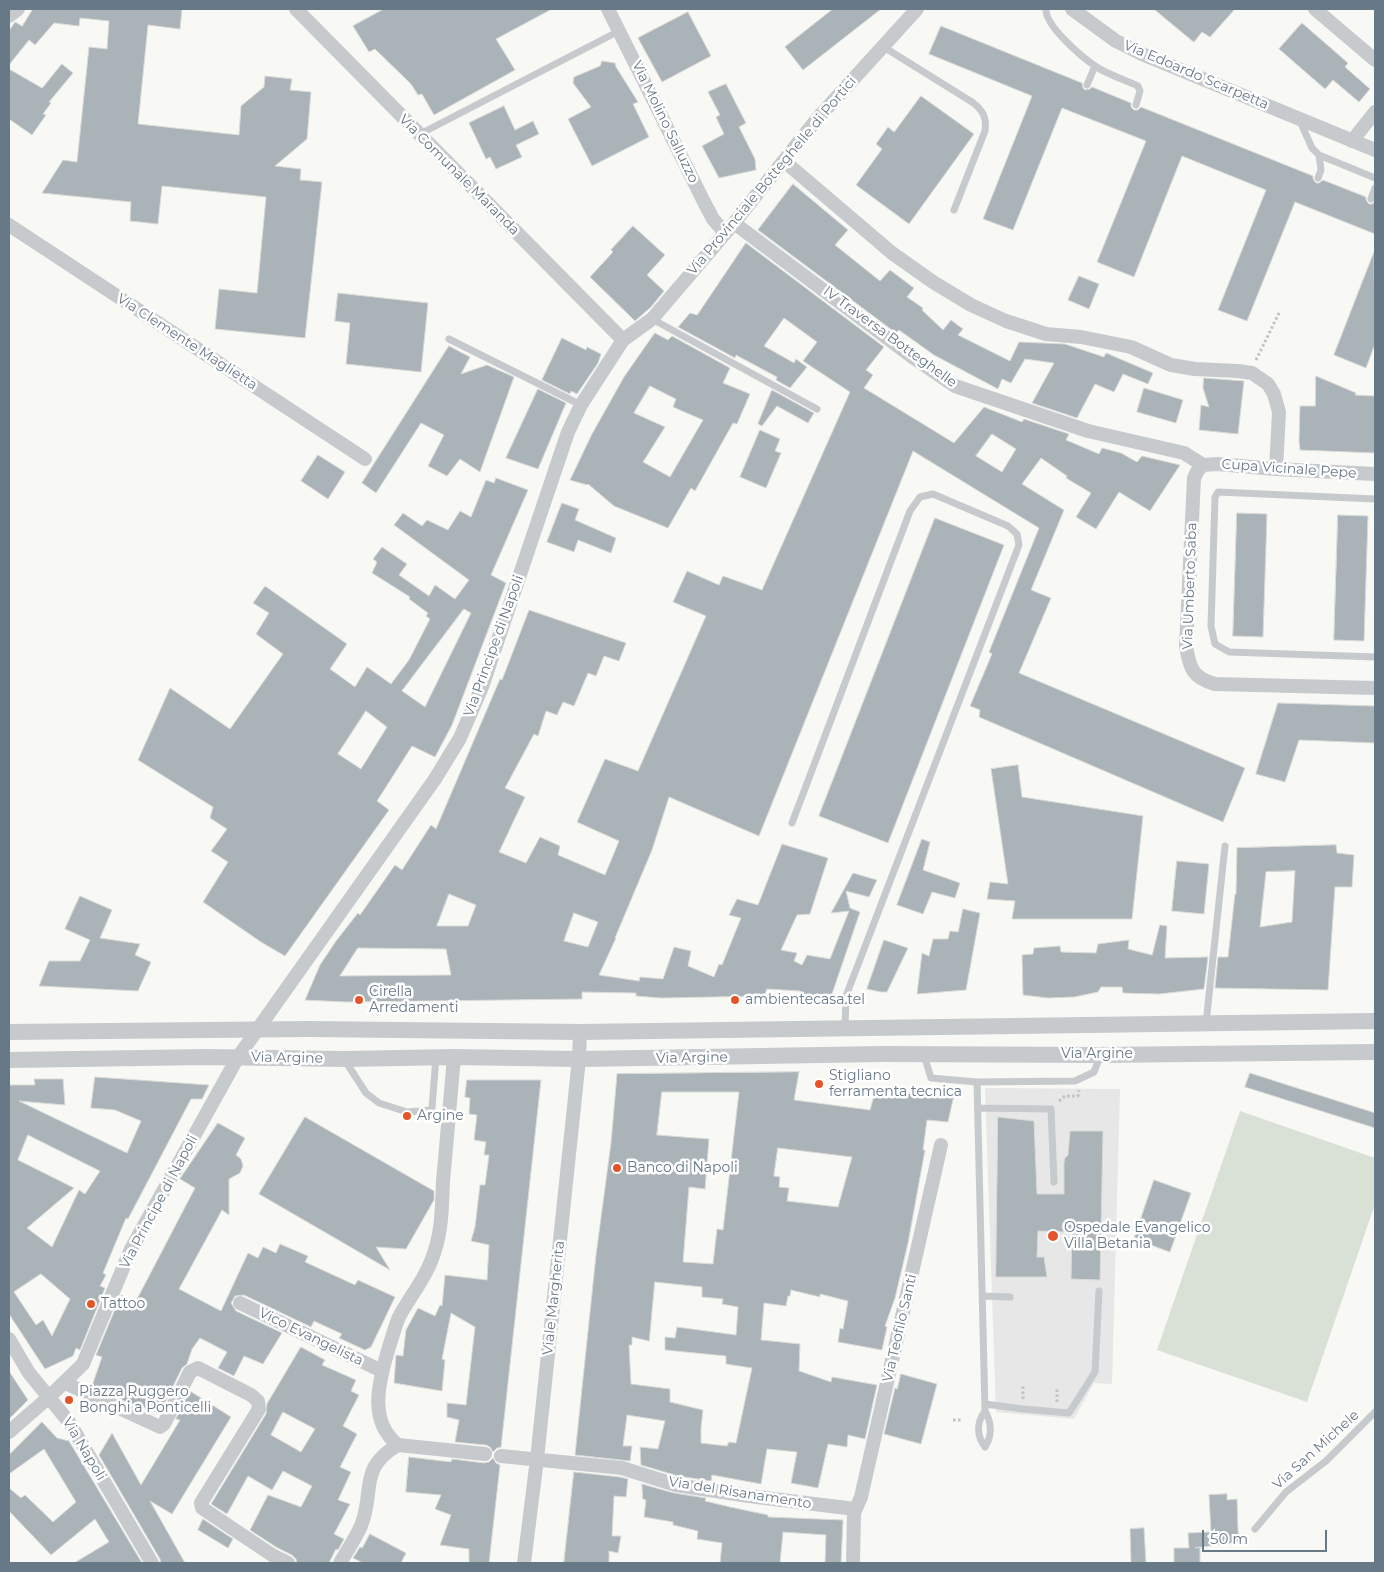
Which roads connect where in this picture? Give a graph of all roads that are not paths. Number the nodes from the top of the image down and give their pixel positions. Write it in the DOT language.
graph roads {
  1 [pos="18,9"];
  2 [pos="608,9"];
  3 [pos="917,9"];
  4 [pos="1046,9"];
  5 [pos="1072,9"];
  6 [pos="1315,9"];
  7 [pos="303,11"];
  8 [pos="9,16"];
  9 [pos="619,31"];
  10 [pos="882,46"];
  11 [pos="1375,60"];
  12 [pos="1095,66"];
  13 [pos="1087,85"];
  14 [pos="1136,105"];
  15 [pos="1375,112"];
  16 [pos="1298,118"];
  17 [pos="420,134"];
  18 [pos="1352,141"];
  19 [pos="1375,150"];
  20 [pos="1319,155"];
  21 [pos="784,161"];
  22 [pos="1318,178"];
  23 [pos="1375,178"];
  24 [pos="1375,188"];
  25 [pos="1371,199"];
  26 [pos="954,210"];
  27 [pos="734,223"];
  28 [pos="9,225"];
  29 [pos="725,234"];
  30 [pos="652,319"];
  31 [pos="449,339"];
  32 [pos="623,340"];
  33 [pos="580,405"];
  34 [pos="817,410"];
  35 [pos="365,459"];
  36 [pos="1203,465"];
  37 [pos="1276,469"];
  38 [pos="1375,474"];
  39 [pos="1216,497"];
  40 [pos="1375,498"];
  41 [pos="1375,658"];
  42 [pos="1375,688"];
  43 [pos="792,823"];
  44 [pos="1225,846"];
  45 [pos="1375,1021"];
  46 [pos="1206,1023"];
  47 [pos="845,1027"];
  48 [pos="256,1030"];
  49 [pos="9,1032"];
  50 [pos="580,1032"];
  51 [pos="1375,1052"];
  52 [pos="924,1054"];
  53 [pos="1100,1055"];
  54 [pos="238,1057"];
  55 [pos="436,1057"];
  56 [pos="454,1057"];
  57 [pos="344,1059"];
  58 [pos="580,1059"];
  59 [pos="9,1060"];
  60 [pos="977,1082"];
  61 [pos="978,1108"];
  62 [pos="941,1145"];
  63 [pos="1054,1182"];
  64 [pos="1098,1291"];
  65 [pos="983,1296"];
  66 [pos="1010,1297"];
  67 [pos="240,1303"];
  68 [pos="9,1339"];
  69 [pos="382,1371"];
  70 [pos="65,1383"];
  71 [pos="49,1397"];
  72 [pos="1375,1412"];
  73 [pos="9,1432"];
  74 [pos="398,1445"];
  75 [pos="484,1454"];
  76 [pos="501,1456"];
  77 [pos="537,1459"];
  78 [pos="855,1509"];
  79 [pos="1255,1529"];
  80 [pos="152,1563"];
  81 [pos="288,1563"];
  82 [pos="340,1563"];
  83 [pos="524,1563"];
  84 [pos="853,1563"];
  1 -- 8 [label="street"];
  2 -- 9 [label="street, Via Molino Salluzzo"];
  3 -- 10 [label="street, Via Provinciale Botteghelle di Portici"];
  4 -- 12 [label="lane"];
  5 -- 16 [label="street, Via Edoardo Scarpetta"];
  6 -- 11 [label="street"];
  7 -- 17 [label="street, Via Comunale Maranda"];
  9 -- 17 [label="lane"];
  9 -- 29 [label="street, Via Molino Salluzzo"];
  10 -- 21 [label="street, Via Provinciale Botteghelle di Portici"];
  10 -- 26 [label="lane"];
  12 -- 13 [label="lane"];
  12 -- 14 [label="lane"];
  15 -- 18 [label="street"];
  16 -- 18 [label="street, Via Edoardo Scarpetta"];
  16 -- 20 [label="lane"];
  17 -- 32 [label="street, Via Comunale Maranda"];
  18 -- 19 [label="street, Via Edoardo Scarpetta"];
  20 -- 22 [label="lane"];
  20 -- 23 [label="lane"];
  21 -- 27 [label="street, Via Provinciale Botteghelle di Portici"];
  21 -- 37 [label="street"];
  24 -- 25 [label="lane"];
  27 -- 29 [label="street, Via Provinciale Botteghelle di Portici"];
  27 -- 36 [label="street, IV Traversa Botteghelle"];
  28 -- 35 [label="street, Via Clemente Maglietta"];
  29 -- 30 [label="street, Via Provinciale Botteghelle di Portici"];
  30 -- 32 [label="street, Via Provinciale Botteghelle di Portici"];
  30 -- 34 [label="lane"];
  31 -- 33 [label="lane"];
  32 -- 33 [label="street, Via Principe di Napoli"];
  33 -- 48 [label="street, Via Principe di Napoli"];
  36 -- 37 [label="street, Cupa Vicinale Pepe"];
  36 -- 42 [label="street, Via Umberto Saba"];
  37 -- 38 [label="street, Cupa Vicinale Pepe"];
  39 -- 40 [label="lane, Cupa Vicinale Pepe"];
  39 -- 41 [label="lane, Via Umberto Saba"];
  43 -- 47 [label="lane"];
  44 -- 46 [label="lane"];
  45 -- 46 [label="street, Via Argine"];
  46 -- 47 [label="street, Via Argine"];
  47 -- 50 [label="street, Via Argine"];
  48 -- 49 [label="street, Via Argine"];
  48 -- 50 [label="street, Via Argine"];
  48 -- 54 [label="street"];
  50 -- 58 [label="street, Viale Margherita"];
  51 -- 53 [label="street, Via Argine"];
  52 -- 53 [label="street, Via Argine"];
  52 -- 58 [label="street, Via Argine"];
  52 -- 60 [label="lane"];
  53 -- 60 [label="lane"];
  54 -- 57 [label="street, Via Argine"];
  54 -- 59 [label="street, Via Argine"];
  54 -- 70 [label="street, Via Principe di Napoli"];
  55 -- 56 [label="street, Via Argine"];
  55 -- 57 [label="street, Via Argine"];
  55 -- 57 [label="lane"];
  56 -- 58 [label="street, Via Argine"];
  56 -- 69 [label="street"];
  58 -- 77 [label="street, Viale Margherita"];
  60 -- 61 [label="lane"];
  61 -- 63 [label="lane"];
  61 -- 65 [label="lane"];
  62 -- 78 [label="street, Via Teofilo Santi"];
  64 -- 65 [label="lane"];
  65 -- 66 [label="lane"];
  67 -- 69 [label="street, Vico Evangelista"];
  68 -- 71 [label="street, Via Napoli"];
  69 -- 74 [label="street"];
  70 -- 71 [label="street, Via Principe di Napoli"];
  70 -- 81 [label="street"];
  71 -- 73 [label="street, Via Principe di Napoli"];
  71 -- 80 [label="street, Via Napoli"];
  72 -- 79 [label="lane, Via San Michele"];
  74 -- 75 [label="street"];
  74 -- 82 [label="street"];
  76 -- 77 [label="street, Via del Risanamento"];
  77 -- 78 [label="street, Via del Risanamento"];
  77 -- 83 [label="street, Viale Margherita"];
  78 -- 84 [label="street, Via Teofilo Santi"];
}
